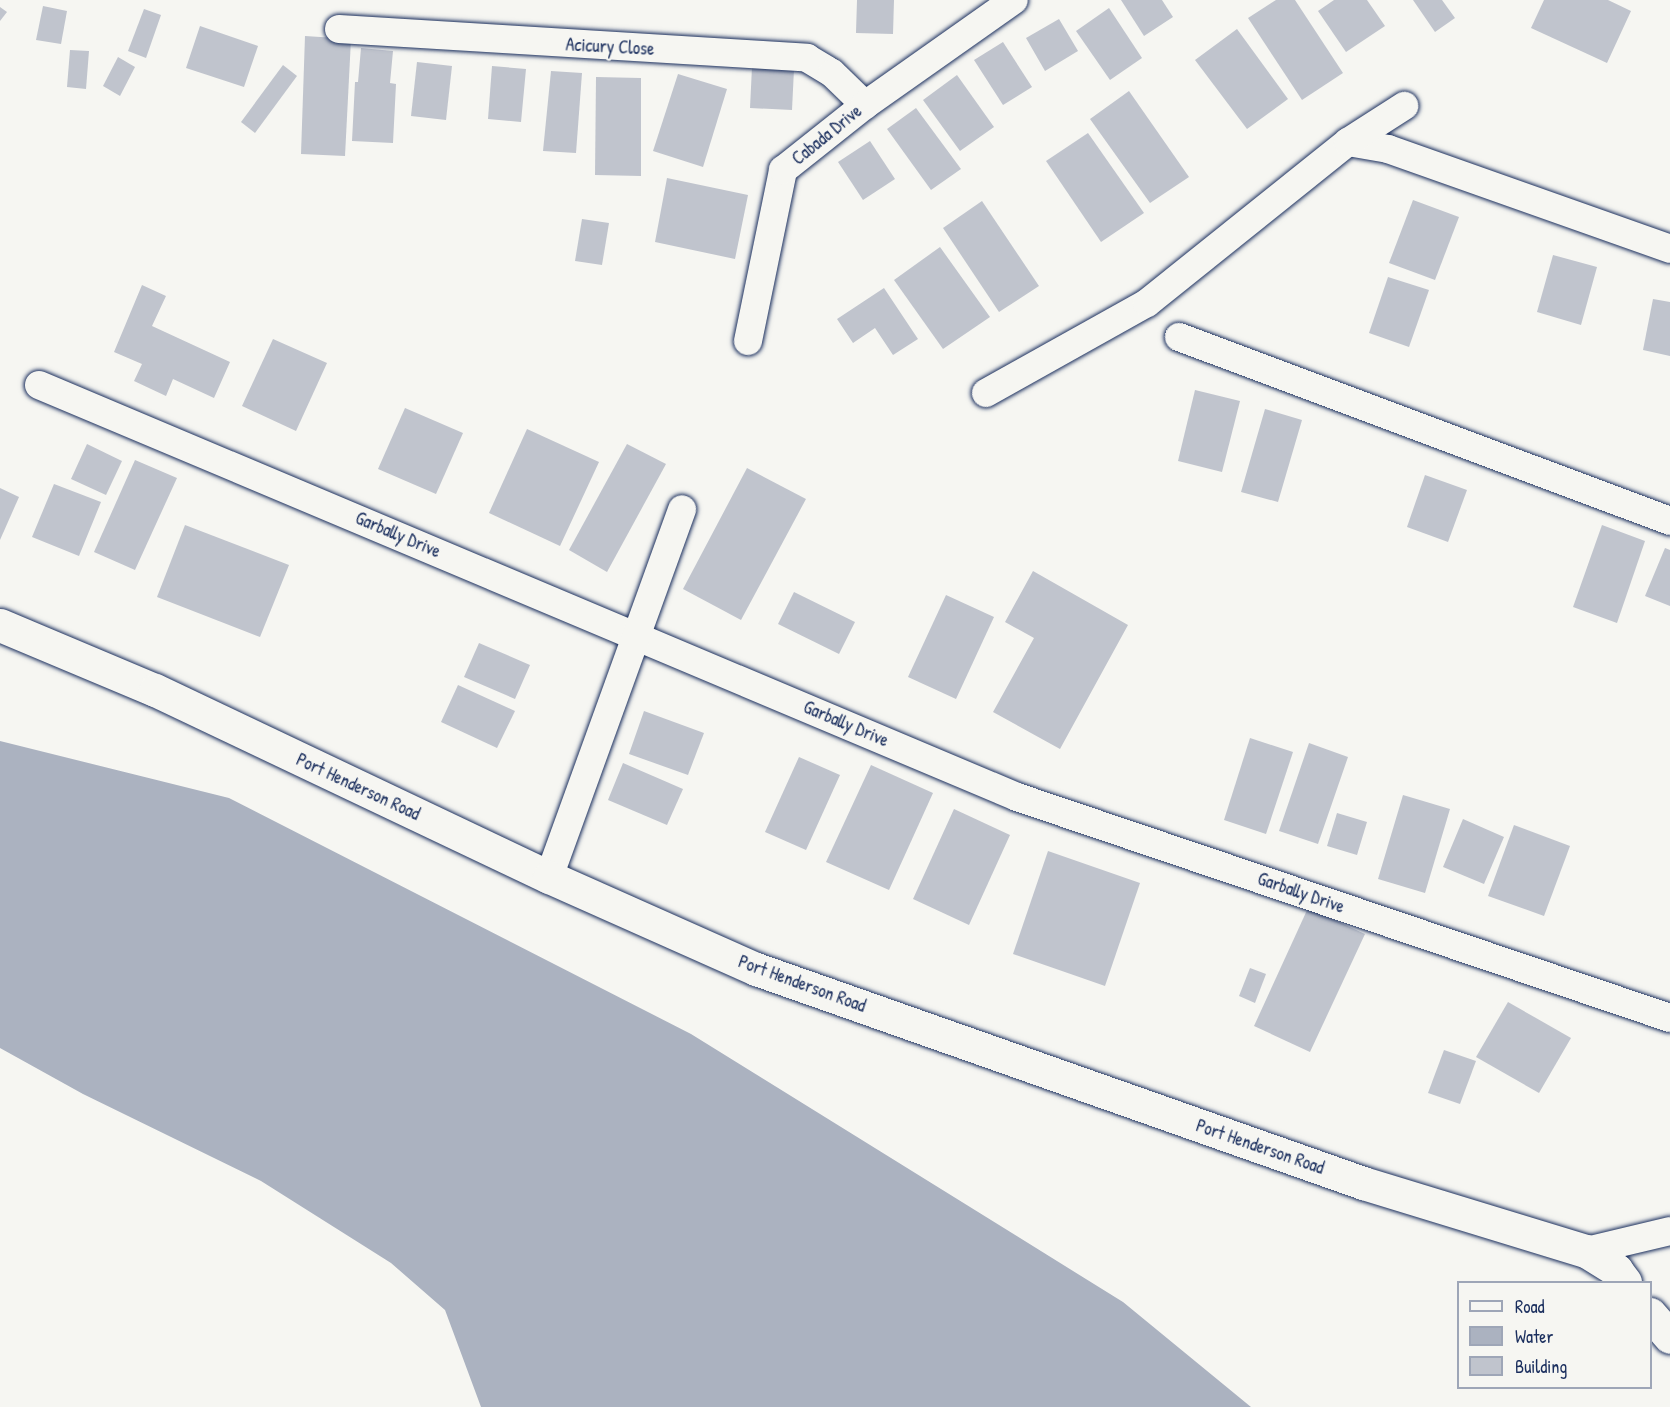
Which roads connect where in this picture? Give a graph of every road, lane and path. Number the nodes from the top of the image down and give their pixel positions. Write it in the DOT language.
graph roads {
  1 [pos="1014,0"];
  2 [pos="339,29"];
  3 [pos="865,105"];
  4 [pos="1404,106"];
  5 [pos="1348,142"];
  6 [pos="1670,249"];
  7 [pos="1179,337"];
  8 [pos="748,341"];
  9 [pos="39,385"];
  10 [pos="986,393"];
  11 [pos="682,510"];
  12 [pos="1670,521"];
  13 [pos="0,625"];
  14 [pos="635,635"];
  15 [pos="549,877"];
  16 [pos="1670,1018"];
  17 [pos="1670,1231"];
  18 [pos="1586,1251"];
  19 [pos="1624,1281"];
  20 [pos="1652,1316"];
  21 [pos="1670,1337"];
  1 -- 3 [label="street, Cabada Drive"];
  2 -- 3 [label="street, Acicury Close"];
  3 -- 8 [label="street, Cabada Drive"];
  4 -- 5 [label="street"];
  5 -- 6 [label="street"];
  5 -- 10 [label="street"];
  7 -- 12 [label="street"];
  9 -- 14 [label="street, Garbally Drive"];
  11 -- 14 [label="street"];
  13 -- 15 [label="street, Port Henderson Road"];
  14 -- 15 [label="street"];
  14 -- 16 [label="street, Garbally Drive"];
  15 -- 18 [label="street, Port Henderson Road"];
  17 -- 18 [label="street"];
  18 -- 19 [label="street, Port Henderson Road"];
  20 -- 21 [label="street"];
}
